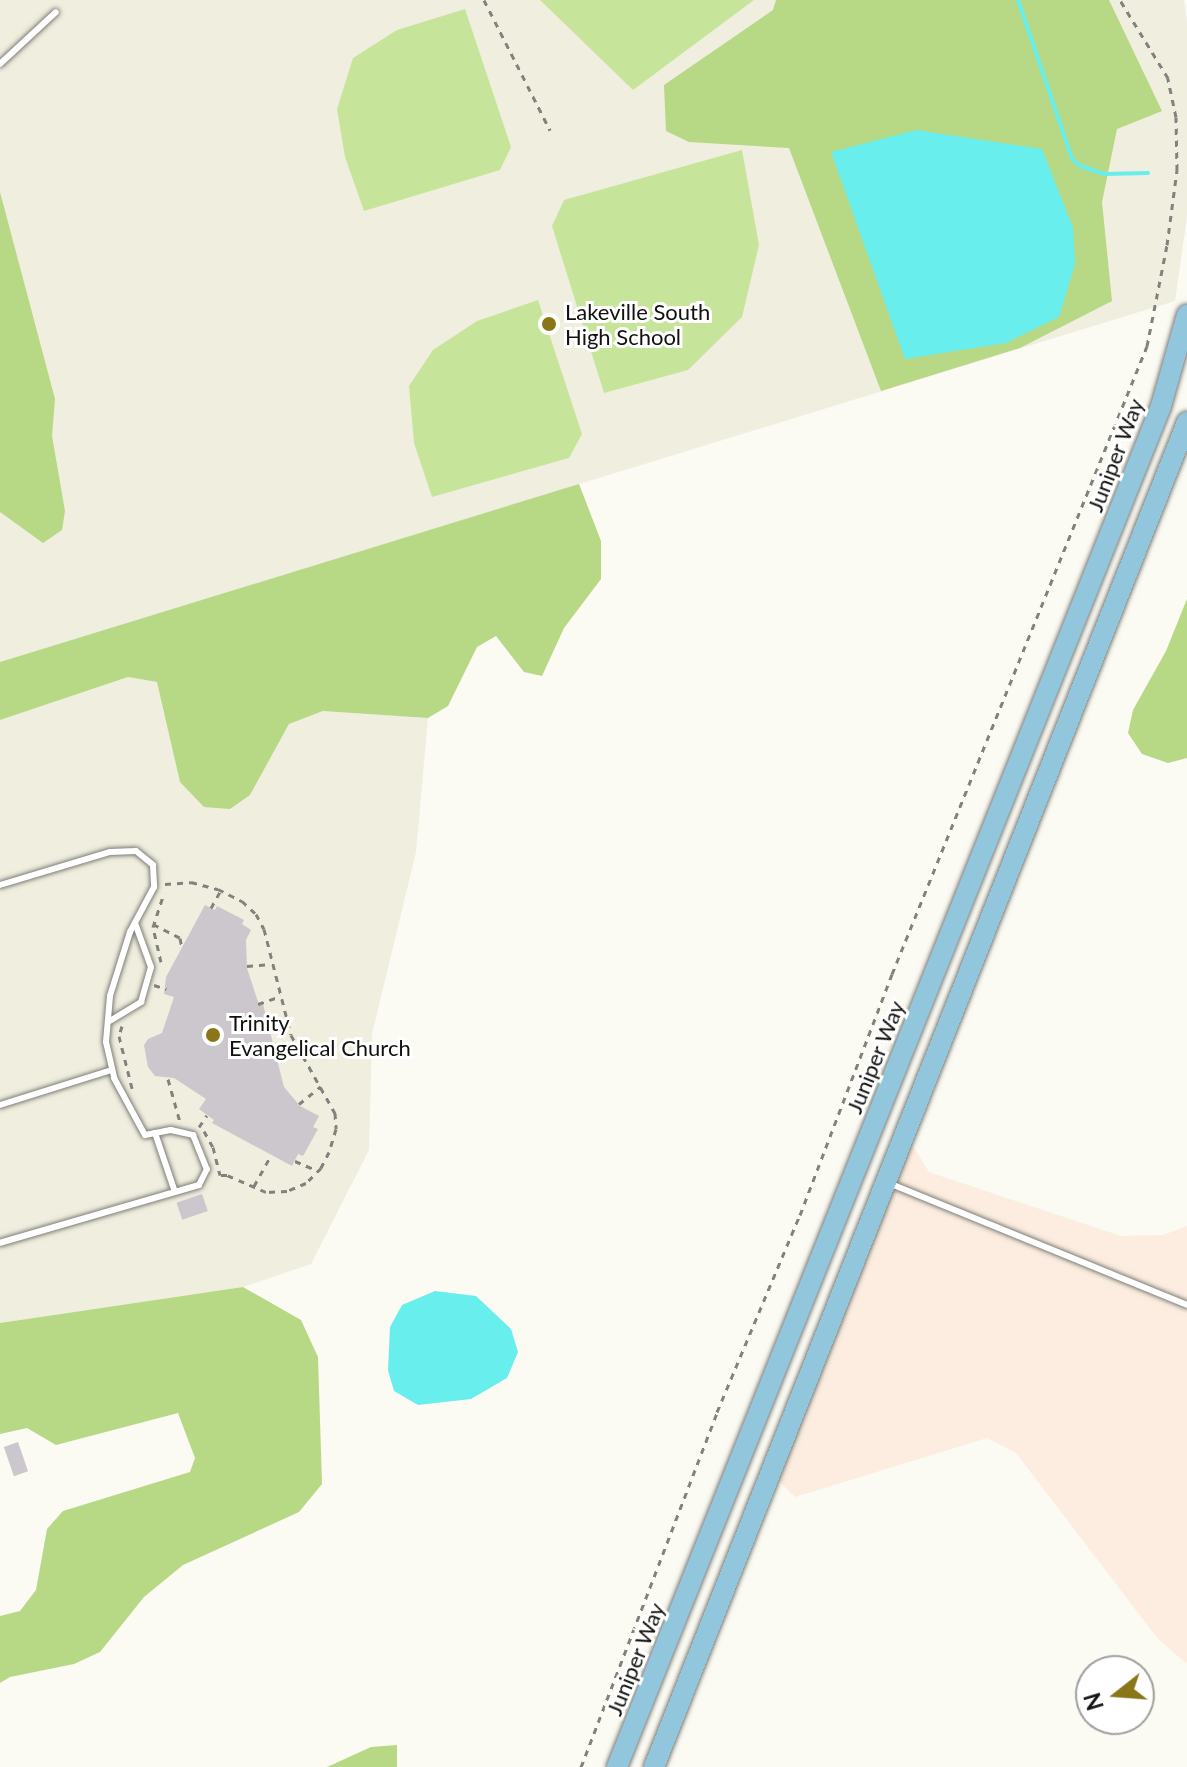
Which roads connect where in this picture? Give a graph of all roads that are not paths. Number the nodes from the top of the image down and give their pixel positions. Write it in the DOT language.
graph roads {
  1 [pos="56,12"];
  2 [pos="0,64"];
  3 [pos="1187,315"];
  4 [pos="1187,422"];
  5 [pos="0,885"];
  6 [pos="135,923"];
  7 [pos="108,1022"];
  8 [pos="112,1070"];
  9 [pos="0,1105"];
  10 [pos="155,1133"];
  11 [pos="885,1182"];
  12 [pos="175,1192"];
  13 [pos="0,1243"];
  14 [pos="1187,1305"];
  15 [pos="617,1767"];
  16 [pos="654,1767"];
  1 -- 2 [label="lane"];
  3 -- 15 [label="main road, Juniper Way"];
  4 -- 11 [label="main road"];
  5 -- 6 [label="lane"];
  6 -- 7 [label="lane"];
  6 -- 7 [label="lane"];
  7 -- 8 [label="lane"];
  8 -- 9 [label="lane"];
  8 -- 10 [label="lane"];
  10 -- 12 [label="lane"];
  10 -- 12 [label="lane"];
  11 -- 14 [label="lane"];
  11 -- 16 [label="main road"];
  12 -- 13 [label="lane"];
}
